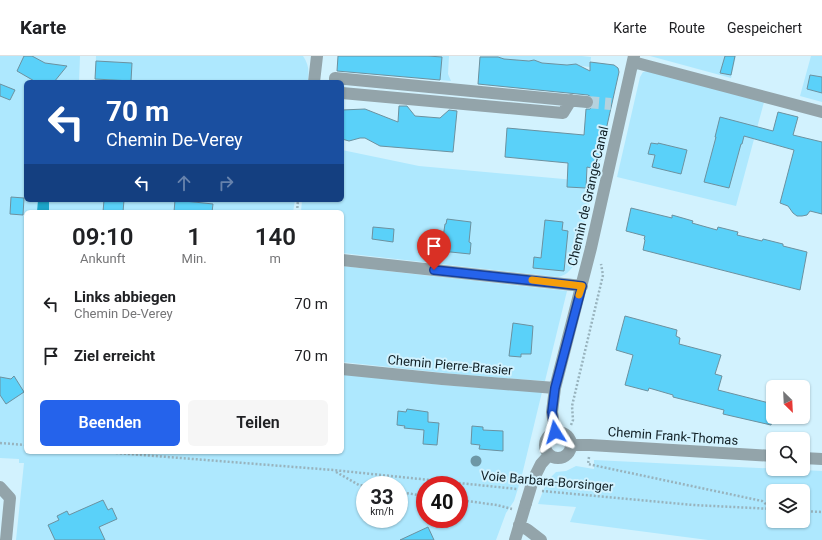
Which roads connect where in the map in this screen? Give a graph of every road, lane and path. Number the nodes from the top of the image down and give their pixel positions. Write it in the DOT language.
graph roads {
  1 [pos="317,56"];
  2 [pos="633,59"];
  3 [pos="314,80"];
  4 [pos="335,80"];
  5 [pos="344,93"];
  6 [pos="571,100"];
  7 [pos="587,102"];
  8 [pos="822,112"];
  9 [pos="344,260"];
  10 [pos="600,262"];
  11 [pos="582,286"];
  12 [pos="344,369"];
  13 [pos="555,388"];
  14 [pos="571,425"];
  15 [pos="555,432"];
  16 [pos="0,443"];
  17 [pos="24,445"];
  18 [pos="571,445"];
  19 [pos="129,454"];
  20 [pos="549,455"];
  21 [pos="589,455"];
  22 [pos="766,456"];
  23 [pos="810,458"];
  24 [pos="822,459"];
  25 [pos="333,470"];
  26 [pos="356,482"];
  27 [pos="535,485"];
  28 [pos="0,487"];
  29 [pos="521,489"];
  30 [pos="468,501"];
  31 [pos="766,505"];
  32 [pos="512,509"];
  33 [pos="766,509"];
  34 [pos="810,511"];
  35 [pos="822,512"];
  36 [pos="519,525"];
  37 [pos="6,540"];
  38 [pos="515,540"];
  39 [pos="541,540"];
  1 -- 3 [label="street"];
  2 -- 8 [label="street"];
  2 -- 11 [label="street, Chemin de Grange-Canal"];
  4 -- 6 [label="street"];
  5 -- 6 [label="street"];
  6 -- 7 [label="street"];
  9 -- 11 [label="street"];
  10 -- 14 [label="path"];
  11 -- 13 [label="street, Chemin de Grange-Canal"];
  12 -- 13 [label="street, Chemin Pierre-Brasier"];
  13 -- 15 [label="street, Chemin de Grange-Canal"];
  15 -- 18 [label="street"];
  15 -- 20 [label="street"];
  16 -- 17 [label="path"];
  18 -- 20 [label="street"];
  18 -- 22 [label="street, Chemin Frank-Thomas"];
  19 -- 25 [label="path, Voie Barbara-Borsinger"];
  20 -- 27 [label="street"];
  21 -- 31 [label="path"];
  23 -- 24 [label="street"];
  25 -- 26 [label="path"];
  25 -- 29 [label="path, Voie Barbara-Borsinger"];
  27 -- 33 [label="path, Voie Barbara-Borsinger"];
  27 -- 36 [label="street, bridge"];
  28 -- 37 [label="street"];
  30 -- 32 [label="path"];
  34 -- 35 [label="path"];
  36 -- 38 [label="street"];
  36 -- 39 [label="street"];
}
